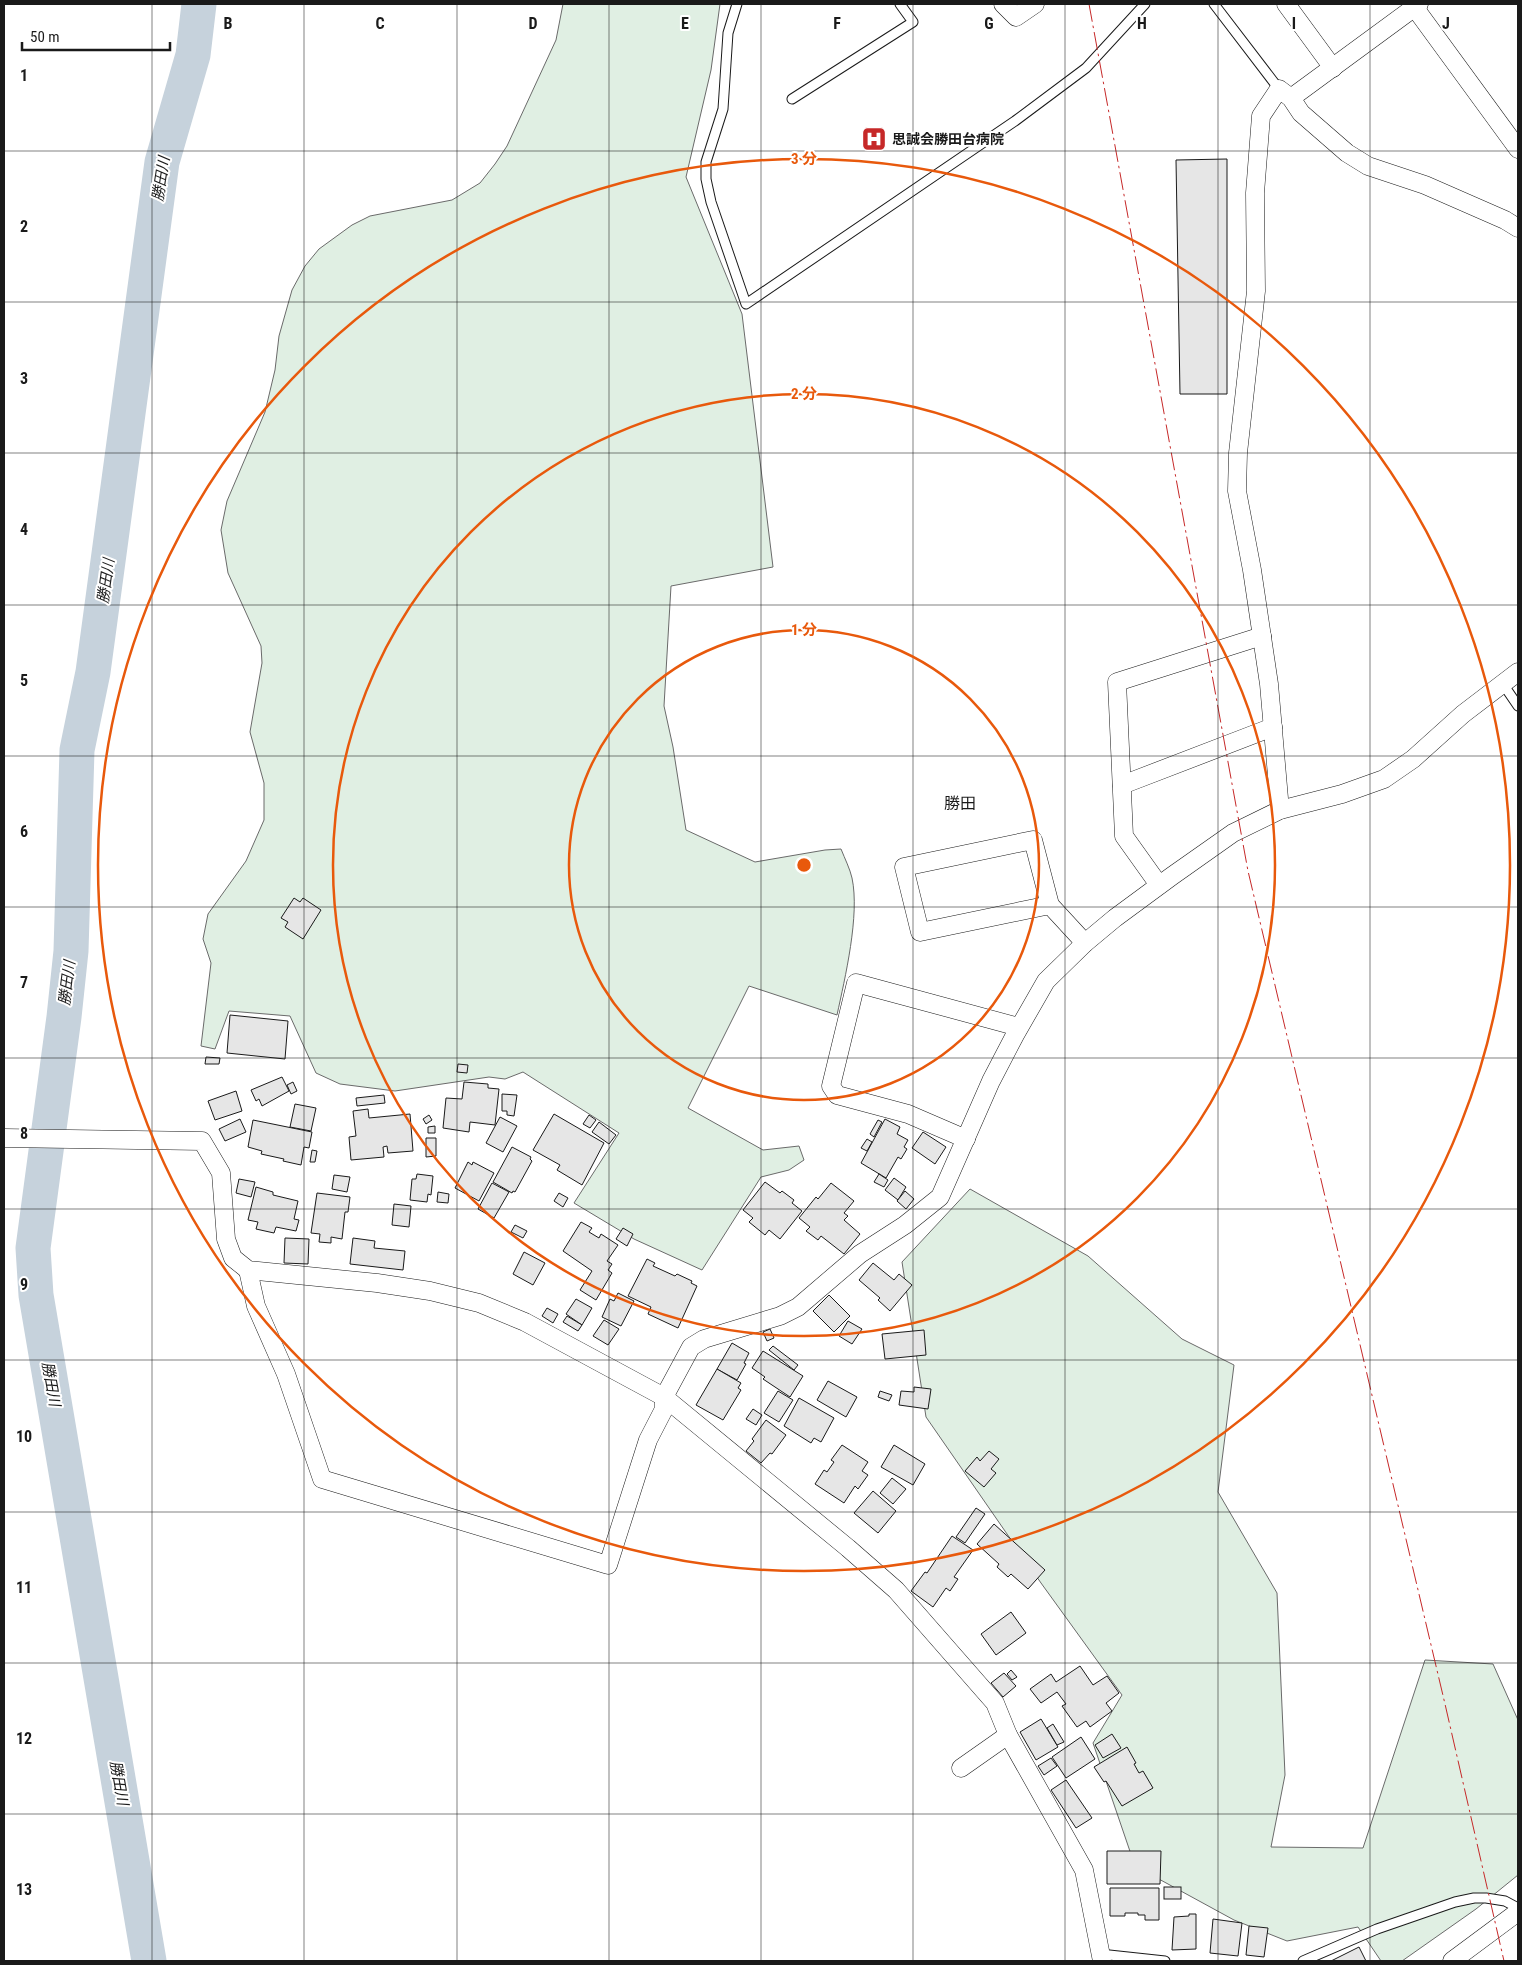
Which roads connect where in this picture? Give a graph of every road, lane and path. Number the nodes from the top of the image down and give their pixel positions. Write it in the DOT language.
graph roads {
  1 [pos="737,4"];
  2 [pos="900,4"];
  3 [pos="1003,4"];
  4 [pos="1035,4"];
  5 [pos="1145,4"];
  6 [pos="1214,4"];
  7 [pos="1286,4"];
  8 [pos="1415,5"];
  9 [pos="1333,68"];
  10 [pos="1285,94"];
  11 [pos="792,99"];
  12 [pos="1518,149"];
  13 [pos="1518,228"];
  14 [pos="1262,636"];
  15 [pos="1518,672"];
  16 [pos="1504,684"];
  17 [pos="1518,706"];
  18 [pos="1273,727"];
  19 [pos="1122,785"];
  20 [pos="1280,810"];
  21 [pos="1158,885"];
  22 [pos="1050,905"];
  23 [pos="1085,943"];
  24 [pos="1019,1027"];
  25 [pos="4,1138"];
  26 [pos="966,1139"];
  27 [pos="248,1270"];
  28 [pos="664,1397"];
  29 [pos="1008,1735"];
  30 [pos="961,1768"];
  31 [pos="1516,1916"];
  32 [pos="1101,1958"];
  33 [pos="1165,1961"];
  34 [pos="1303,1961"];
  35 [pos="1452,1961"];
  1 -- 5 [label="lane"];
  2 -- 11 [label="lane"];
  3 -- 4 [label="street"];
  6 -- 10 [label="lane"];
  7 -- 9 [label="street"];
  8 -- 9 [label="street"];
  8 -- 12 [label="street"];
  9 -- 10 [label="street"];
  10 -- 13 [label="street"];
  10 -- 14 [label="street"];
  14 -- 18 [label="street"];
  14 -- 19 [label="street"];
  15 -- 16 [label="street"];
  16 -- 17 [label="lane"];
  16 -- 20 [label="street"];
  18 -- 19 [label="street"];
  18 -- 20 [label="street"];
  19 -- 21 [label="street"];
  20 -- 21 [label="street"];
  21 -- 23 [label="street"];
  22 -- 22 [label="street"];
  22 -- 23 [label="street"];
  23 -- 24 [label="street"];
  24 -- 26 [label="street"];
  24 -- 26 [label="street"];
  25 -- 27 [label="street"];
  26 -- 28 [label="street"];
  27 -- 28 [label="street"];
  27 -- 28 [label="street"];
  28 -- 29 [label="street"];
  29 -- 30 [label="street"];
  29 -- 32 [label="street"];
  31 -- 34 [label="lane"];
  31 -- 35 [label="street"];
  32 -- 33 [label="lane"];
}
